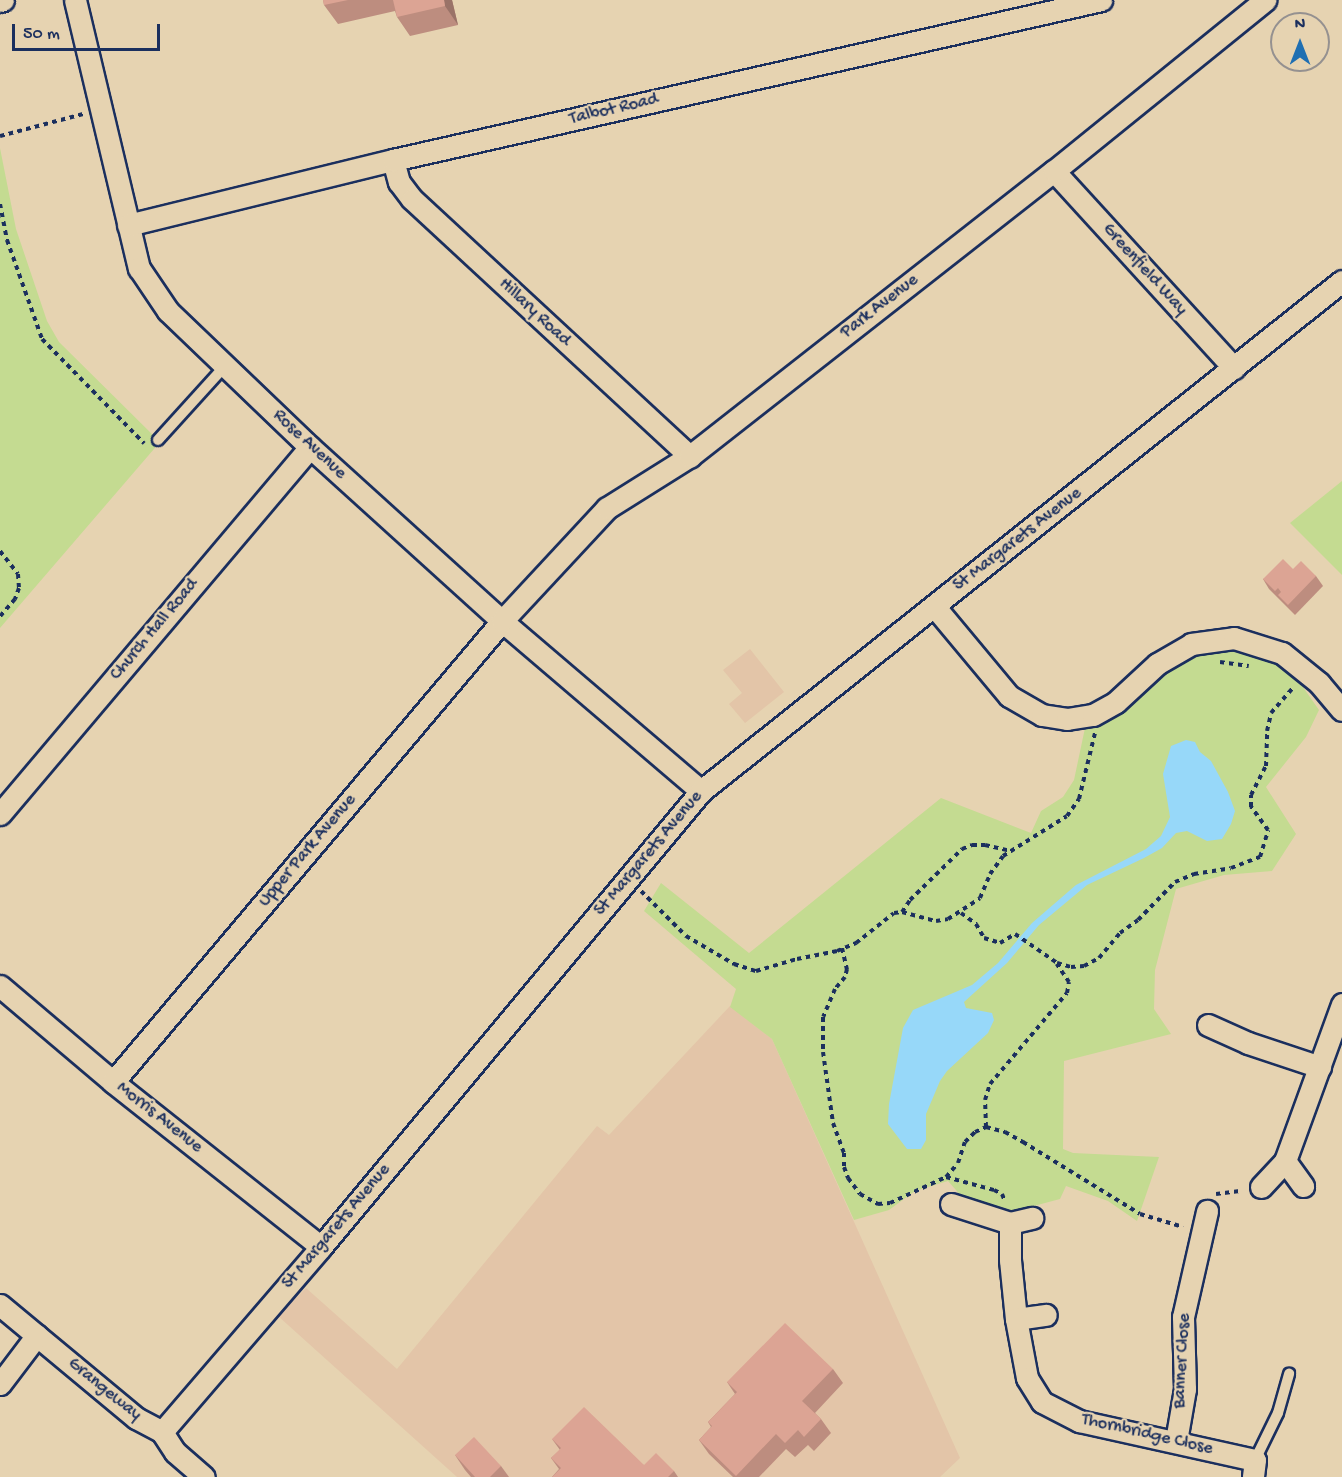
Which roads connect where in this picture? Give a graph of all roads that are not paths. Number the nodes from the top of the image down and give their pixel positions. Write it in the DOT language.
graph roads {
  1 [pos="75,0"];
  2 [pos="1101,0"];
  3 [pos="1255,3"];
  4 [pos="393,160"];
  5 [pos="1054,171"];
  6 [pos="128,225"];
  7 [pos="1342,281"];
  8 [pos="225,366"];
  9 [pos="1234,368"];
  10 [pos="158,440"];
  11 [pos="310,447"];
  12 [pos="690,456"];
  13 [pos="934,606"];
  14 [pos="502,621"];
  15 [pos="1342,710"];
  16 [pos="701,791"];
  17 [pos="0,814"];
  18 [pos="0,986"];
  19 [pos="1342,1004"];
  20 [pos="1208,1025"];
  21 [pos="1320,1067"];
  22 [pos="113,1082"];
  23 [pos="1285,1161"];
  24 [pos="1304,1186"];
  25 [pos="1261,1187"];
  26 [pos="951,1204"];
  27 [pos="1207,1211"];
  28 [pos="1032,1218"];
  29 [pos="1010,1223"];
  30 [pos="321,1247"];
  31 [pos="0,1305"];
  32 [pos="1046,1316"];
  33 [pos="1016,1319"];
  34 [pos="37,1335"];
  35 [pos="1289,1374"];
  36 [pos="0,1384"];
  37 [pos="162,1432"];
  38 [pos="1176,1441"];
  39 [pos="1254,1469"];
  40 [pos="204,1477"];
  1 -- 6 [label="street, Rose Avenue"];
  2 -- 4 [label="street, Talbot Road"];
  3 -- 5 [label="street, Park Avenue"];
  4 -- 6 [label="street, Talbot Road"];
  4 -- 12 [label="street, Hillary Road"];
  5 -- 9 [label="street, Greenfield Way"];
  5 -- 12 [label="street, Park Avenue"];
  6 -- 8 [label="street, Rose Avenue"];
  7 -- 9 [label="street, St Margarets Avenue"];
  8 -- 10 [label="lane"];
  8 -- 11 [label="street, Rose Avenue"];
  9 -- 13 [label="street, St Margarets Avenue"];
  11 -- 14 [label="street, Rose Avenue"];
  11 -- 17 [label="street, Church Hall Road"];
  12 -- 14 [label="street, Park Avenue"];
  13 -- 15 [label="street"];
  13 -- 16 [label="street, St Margarets Avenue"];
  14 -- 16 [label="street, Rose Avenue"];
  14 -- 22 [label="street, Upper Park Avenue"];
  16 -- 30 [label="street, St Margarets Avenue"];
  18 -- 22 [label="street, Morris Avenue"];
  19 -- 21 [label="street"];
  20 -- 21 [label="street"];
  21 -- 23 [label="street"];
  22 -- 30 [label="street, Morris Avenue"];
  23 -- 24 [label="street"];
  23 -- 25 [label="street"];
  26 -- 29 [label="street"];
  27 -- 38 [label="street, Banner Close"];
  28 -- 29 [label="street"];
  29 -- 33 [label="street, Thornbridge Close"];
  30 -- 37 [label="street, St Margarets Avenue"];
  31 -- 34 [label="street, Grangeway"];
  32 -- 33 [label="street"];
  33 -- 38 [label="street, Thornbridge Close"];
  34 -- 36 [label="street"];
  34 -- 37 [label="street, Grangeway"];
  35 -- 39 [label="lane"];
  37 -- 40 [label="street, Grangeway"];
  38 -- 39 [label="street, Thornbridge Close"];
}
